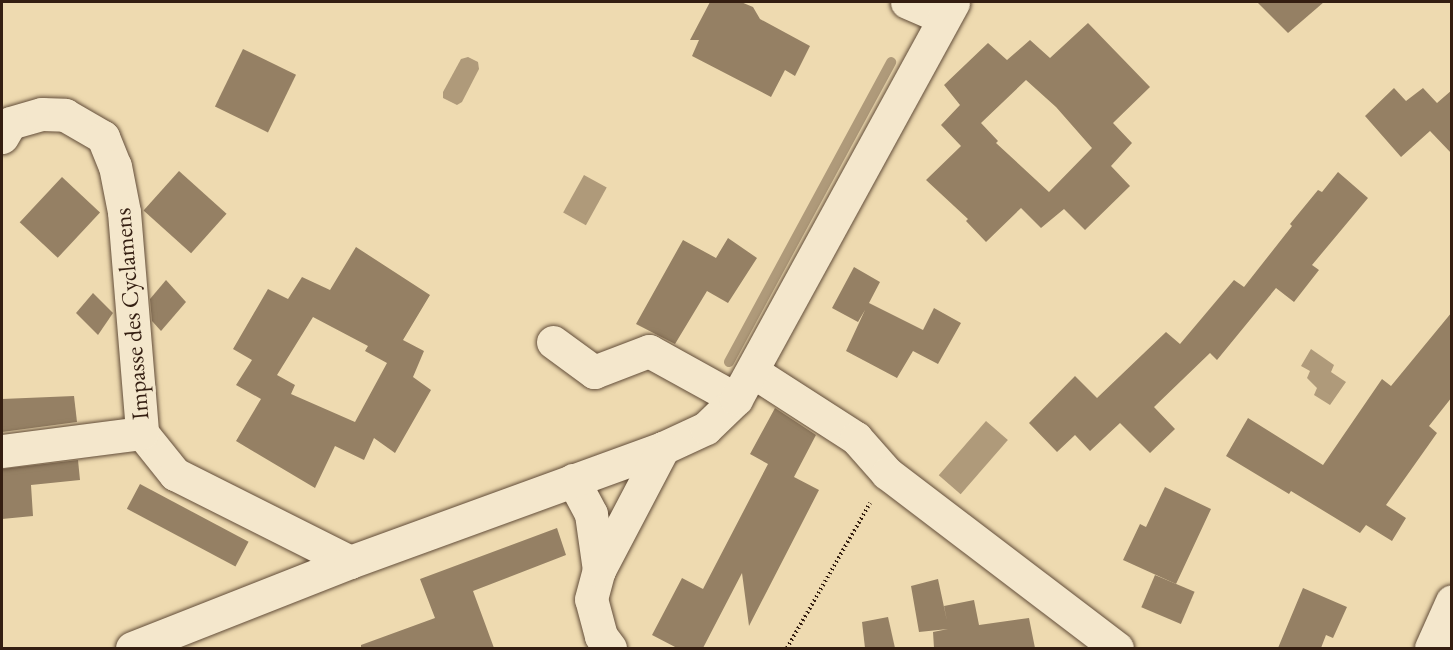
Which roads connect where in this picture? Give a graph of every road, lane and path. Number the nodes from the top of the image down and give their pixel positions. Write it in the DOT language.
graph roads {
  1 [pos="907,2"];
  2 [pos="948,10"];
  3 [pos="2,137"];
  4 [pos="553,342"];
  5 [pos="752,371"];
  6 [pos="736,399"];
  7 [pos="141,433"];
  8 [pos="663,448"];
  9 [pos="2,451"];
  10 [pos="887,473"];
  11 [pos="573,480"];
  12 [pos="350,562"];
  13 [pos="599,570"];
  14 [pos="1452,601"];
  15 [pos="132,648"];
  16 [pos="610,648"];
  17 [pos="787,648"];
  18 [pos="1117,648"];
  19 [pos="1431,648"];
  1 -- 2 [label="street"];
  2 -- 5 [label="street"];
  3 -- 7 [label="street, Impasse des Cyclamens"];
  4 -- 6 [label="street"];
  5 -- 6 [label="street"];
  5 -- 10 [label="street"];
  6 -- 8 [label="street"];
  7 -- 9 [label="street"];
  7 -- 12 [label="street, Impasse des Cyclamens"];
  8 -- 11 [label="street"];
  8 -- 13 [label="street"];
  10 -- 17 [label="path"];
  10 -- 18 [label="street"];
  11 -- 12 [label="street"];
  11 -- 13 [label="street"];
  12 -- 15 [label="street"];
  13 -- 16 [label="street"];
  14 -- 19 [label="street"];
}
